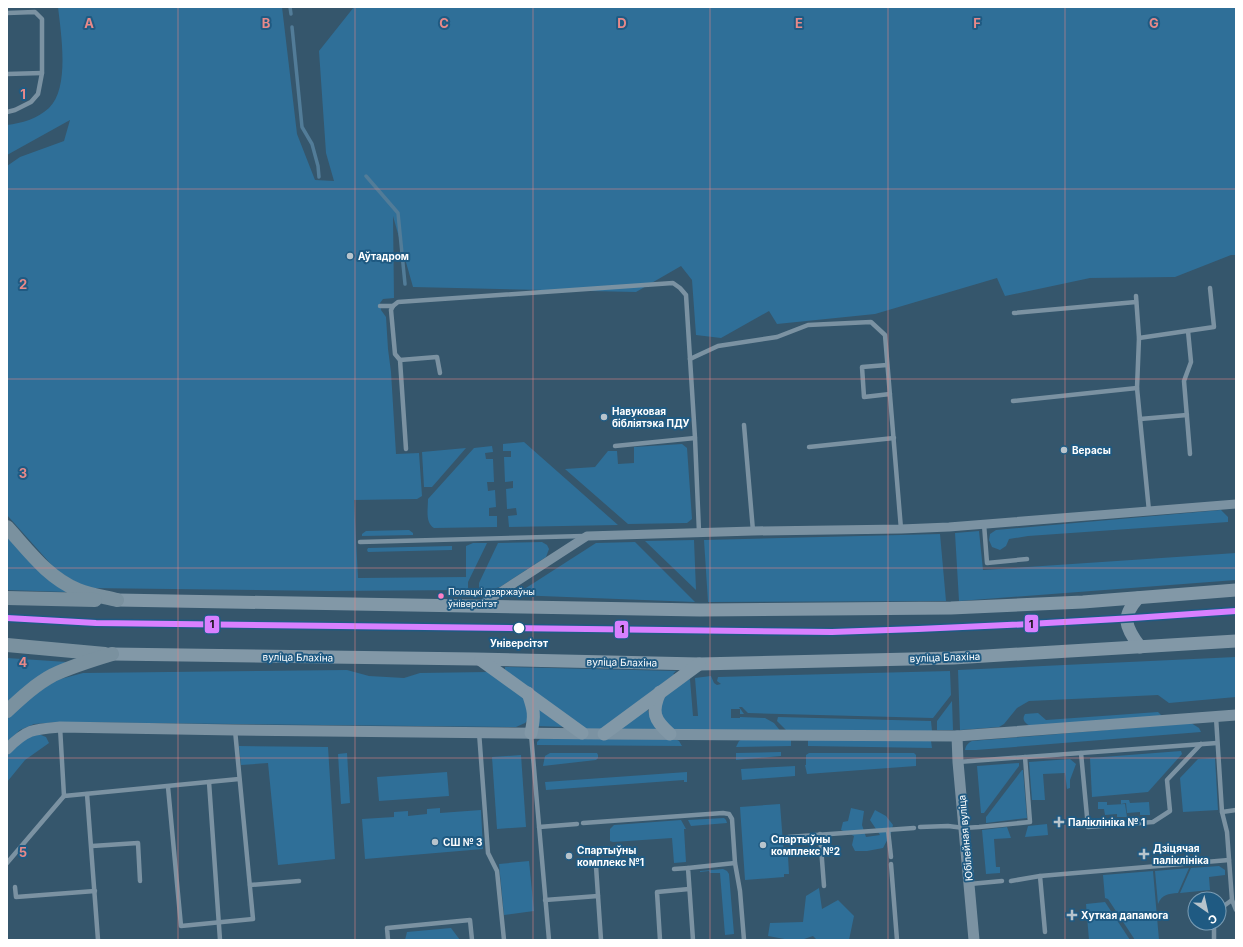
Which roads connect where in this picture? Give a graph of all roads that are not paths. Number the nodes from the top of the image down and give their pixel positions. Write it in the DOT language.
graph roads {
  1 [pos="7,13"];
  2 [pos="42,73"];
  3 [pos="7,74"];
  4 [pos="7,112"];
  5 [pos="1210,288"];
  6 [pos="1136,296"];
  7 [pos="1136,302"];
  8 [pos="380,306"];
  9 [pos="393,306"];
  10 [pos="1014,313"];
  11 [pos="1188,331"];
  12 [pos="1138,338"];
  13 [pos="690,359"];
  14 [pos="400,360"];
  15 [pos="887,365"];
  16 [pos="440,373"];
  17 [pos="1137,388"];
  18 [pos="890,394"];
  19 [pos="1013,401"];
  20 [pos="1186,415"];
  21 [pos="1140,419"];
  22 [pos="744,425"];
  23 [pos="695,438"];
  24 [pos="894,438"];
  25 [pos="615,446"];
  26 [pos="809,447"];
  27 [pos="406,449"];
  28 [pos="1190,454"];
  29 [pos="1236,504"];
  30 [pos="1149,512"];
  31 [pos="984,524"];
  32 [pos="7,527"];
  33 [pos="901,529"];
  34 [pos="753,531"];
  35 [pos="699,532"];
  36 [pos="587,536"];
  37 [pos="360,542"];
  38 [pos="1027,559"];
  39 [pos="1236,590"];
  40 [pos="7,598"];
  41 [pos="1138,598"];
  42 [pos="117,600"];
  43 [pos="479,606"];
  44 [pos="1236,641"];
  45 [pos="7,645"];
  46 [pos="1140,647"];
  47 [pos="112,654"];
  48 [pos="481,660"];
  49 [pos="699,664"];
  50 [pos="661,692"];
  51 [pos="528,694"];
  52 [pos="7,711"];
  53 [pos="1236,715"];
  54 [pos="1216,717"];
  55 [pos="60,727"];
  56 [pos="235,730"];
  57 [pos="479,732"];
  58 [pos="531,733"];
  59 [pos="582,733"];
  60 [pos="604,734"];
  61 [pos="670,734"];
  62 [pos="957,736"];
  63 [pos="1218,743"];
  64 [pos="1201,744"];
  65 [pos="7,749"];
  66 [pos="1081,753"];
  67 [pos="1026,757"];
  68 [pos="958,762"];
  69 [pos="240,779"];
  70 [pos="209,782"];
  71 [pos="168,787"];
  72 [pos="88,794"];
  73 [pos="64,796"];
  74 [pos="1236,810"];
  75 [pos="1222,812"];
  76 [pos="583,823"];
  77 [pos="576,824"];
  78 [pos="539,827"];
  79 [pos="914,828"];
  80 [pos="920,828"];
  81 [pos="964,828"];
  82 [pos="888,830"];
  83 [pos="820,834"];
  84 [pos="788,836"];
  85 [pos="92,846"];
  86 [pos="891,857"];
  87 [pos="1229,860"];
  88 [pos="7,863"];
  89 [pos="735,864"];
  90 [pos="891,864"];
  91 [pos="596,866"];
  92 [pos="688,868"];
  93 [pos="674,870"];
  94 [pos="1040,876"];
  95 [pos="1011,880"];
  96 [pos="140,881"];
  97 [pos="298,881"];
  98 [pos="1002,881"];
  99 [pos="969,884"];
  100 [pos="250,885"];
  101 [pos="824,886"];
  102 [pos="15,887"];
  103 [pos="689,889"];
  104 [pos="95,891"];
  105 [pos="598,896"];
  106 [pos="545,900"];
  107 [pos="1232,900"];
  108 [pos="1227,904"];
  109 [pos="1236,910"];
  110 [pos="218,923"];
  111 [pos="1045,932"];
  112 [pos="98,940"];
  113 [pos="220,940"];
  114 [pos="388,940"];
  115 [pos="472,940"];
  116 [pos="504,940"];
  117 [pos="549,940"];
  118 [pos="601,940"];
  119 [pos="660,940"];
  120 [pos="693,940"];
  121 [pos="744,940"];
  122 [pos="897,940"];
  123 [pos="974,940"];
  1 -- 2 [label="lane"];
  2 -- 3 [label="lane"];
  2 -- 4 [label="lane"];
  5 -- 11 [label="lane"];
  6 -- 7 [label="lane"];
  7 -- 10 [label="lane"];
  7 -- 12 [label="lane"];
  8 -- 9 [label="lane"];
  9 -- 13 [label="lane"];
  9 -- 14 [label="lane"];
  11 -- 12 [label="lane"];
  11 -- 20 [label="lane"];
  12 -- 17 [label="lane"];
  13 -- 15 [label="lane"];
  13 -- 23 [label="lane"];
  14 -- 16 [label="lane"];
  14 -- 27 [label="lane"];
  15 -- 18 [label="lane"];
  15 -- 18 [label="lane"];
  17 -- 19 [label="lane"];
  17 -- 21 [label="lane"];
  18 -- 24 [label="lane"];
  20 -- 21 [label="lane"];
  20 -- 28 [label="lane"];
  21 -- 30 [label="lane"];
  22 -- 34 [label="lane"];
  23 -- 25 [label="lane"];
  23 -- 35 [label="lane"];
  24 -- 26 [label="lane"];
  24 -- 33 [label="lane"];
  29 -- 30 [label="street"];
  30 -- 31 [label="street"];
  31 -- 33 [label="street"];
  31 -- 38 [label="lane"];
  32 -- 42 [label="main road"];
  33 -- 34 [label="street"];
  34 -- 35 [label="street"];
  35 -- 36 [label="street"];
  36 -- 37 [label="lane"];
  36 -- 43 [label="street"];
  39 -- 41 [label="main road"];
  40 -- 42 [label="main road"];
  41 -- 43 [label="main road"];
  41 -- 46 [label="main road"];
  42 -- 43 [label="main road"];
  44 -- 46 [label="main road, вуліца Блахіна"];
  45 -- 47 [label="main road, вуліца Блахіна"];
  46 -- 49 [label="main road, вуліца Блахіна"];
  47 -- 48 [label="main road, вуліца Блахіна"];
  47 -- 52 [label="main road"];
  48 -- 49 [label="main road, вуліца Блахіна"];
  48 -- 51 [label="main road"];
  49 -- 50 [label="main road"];
  50 -- 60 [label="main road"];
  50 -- 61 [label="main road"];
  51 -- 58 [label="main road"];
  51 -- 59 [label="main road"];
  53 -- 54 [label="street"];
  54 -- 62 [label="street"];
  54 -- 63 [label="lane"];
  55 -- 56 [label="street"];
  55 -- 65 [label="street"];
  55 -- 73 [label="lane"];
  56 -- 57 [label="street"];
  56 -- 69 [label="lane"];
  57 -- 58 [label="street"];
  57 -- 116 [label="lane"];
  58 -- 59 [label="street"];
  58 -- 78 [label="lane"];
  59 -- 60 [label="street"];
  60 -- 61 [label="street"];
  61 -- 62 [label="street"];
  62 -- 68 [label="street, Юбілейная вуліца"];
  63 -- 64 [label="lane"];
  63 -- 75 [label="lane"];
  64 -- 66 [label="lane"];
  64 -- 66 [label="lane"];
  66 -- 67 [label="lane"];
  67 -- 68 [label="lane"];
  67 -- 81 [label="lane"];
  68 -- 81 [label="street, Юбілейная вуліца"];
  69 -- 70 [label="lane"];
  69 -- 100 [label="lane"];
  70 -- 71 [label="lane"];
  70 -- 110 [label="lane"];
  71 -- 72 [label="lane"];
  71 -- 110 [label="lane"];
  72 -- 73 [label="lane"];
  72 -- 85 [label="lane"];
  73 -- 88 [label="lane"];
  74 -- 75 [label="lane"];
  75 -- 87 [label="lane"];
  76 -- 89 [label="lane"];
  77 -- 78 [label="lane"];
  78 -- 106 [label="lane"];
  79 -- 82 [label="lane"];
  80 -- 81 [label="lane"];
  81 -- 99 [label="street, Юбілейная вуліца"];
  82 -- 83 [label="lane"];
  82 -- 86 [label="lane"];
  83 -- 84 [label="lane"];
  83 -- 101 [label="lane"];
  85 -- 96 [label="lane"];
  85 -- 104 [label="lane"];
  87 -- 94 [label="lane"];
  87 -- 107 [label="lane"];
  89 -- 92 [label="lane"];
  89 -- 121 [label="lane"];
  90 -- 122 [label="lane"];
  91 -- 105 [label="lane"];
  92 -- 93 [label="lane"];
  92 -- 103 [label="lane"];
  94 -- 95 [label="lane"];
  94 -- 111 [label="lane"];
  97 -- 100 [label="lane"];
  98 -- 99 [label="lane"];
  99 -- 123 [label="street, Юбілейная вуліца"];
  100 -- 110 [label="lane"];
  102 -- 104 [label="lane"];
  103 -- 119 [label="lane"];
  103 -- 120 [label="lane"];
  104 -- 112 [label="lane"];
  105 -- 106 [label="lane"];
  105 -- 118 [label="lane"];
  106 -- 117 [label="lane"];
  107 -- 108 [label="lane"];
  107 -- 109 [label="lane"];
  110 -- 113 [label="lane"];
  114 -- 115 [label="lane"];
}
